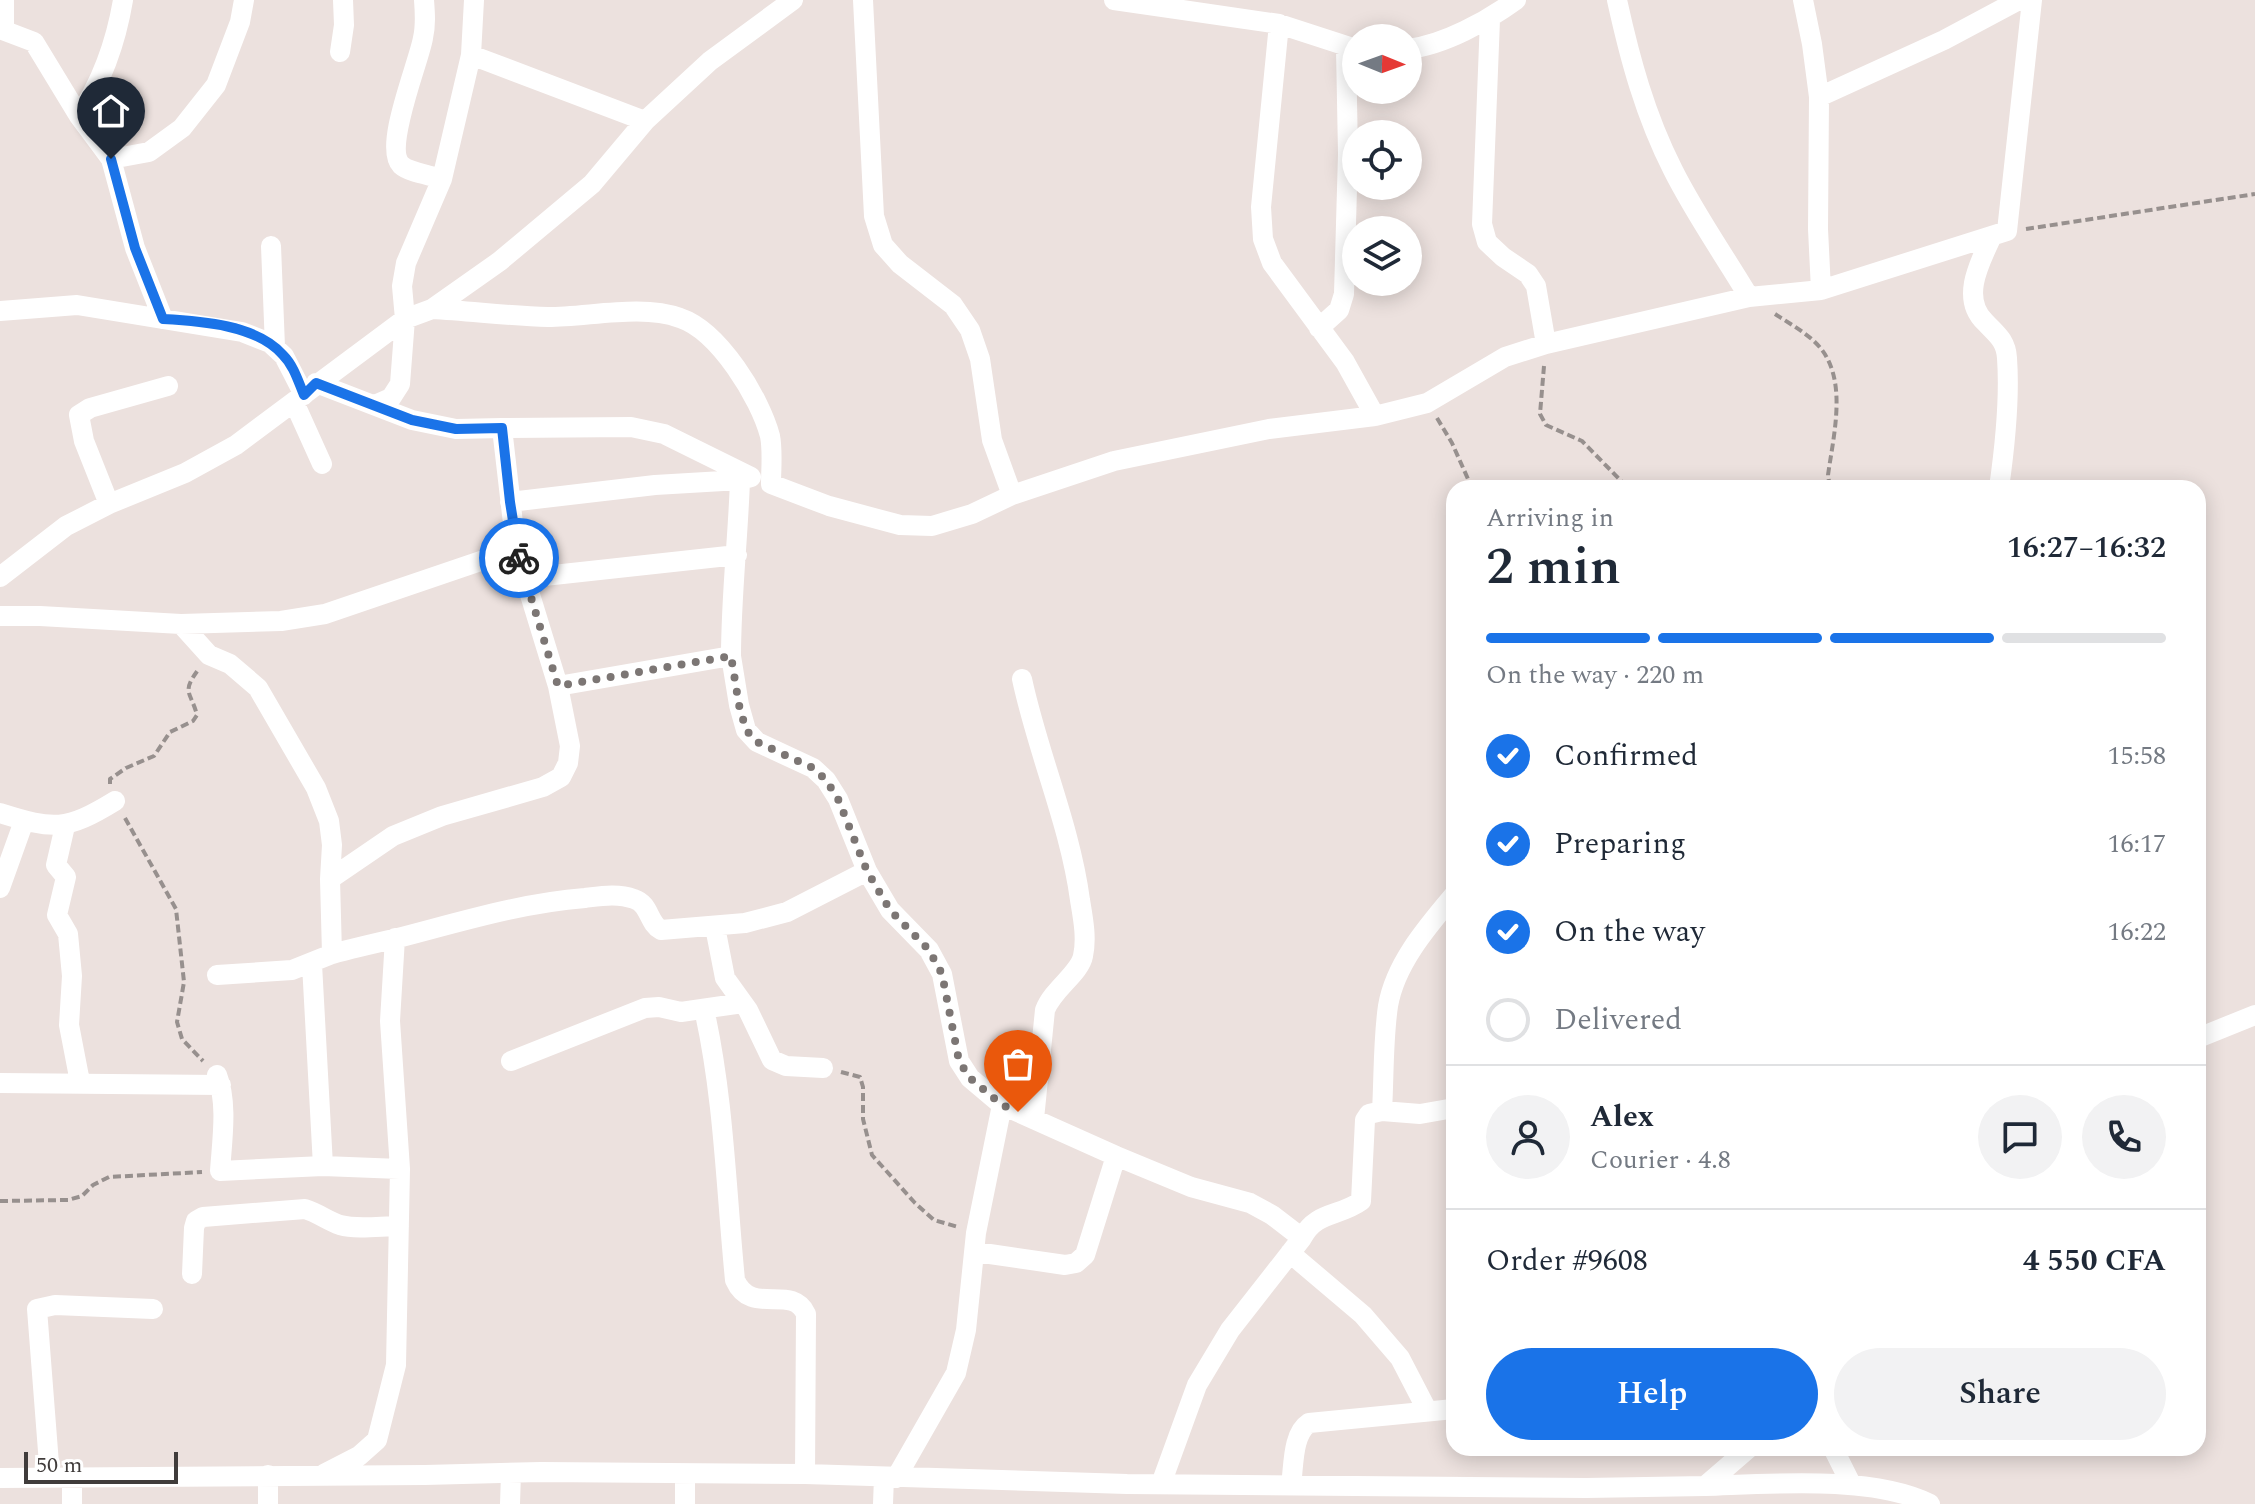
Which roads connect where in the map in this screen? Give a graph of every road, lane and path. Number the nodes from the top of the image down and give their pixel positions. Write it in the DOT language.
graph roads {
  1 [pos="4,0"];
  2 [pos="123,0"];
  3 [pos="244,0"];
  4 [pos="343,0"];
  5 [pos="424,0"];
  6 [pos="474,0"];
  7 [pos="793,0"];
  8 [pos="863,0"];
  9 [pos="1114,0"];
  10 [pos="1516,0"];
  11 [pos="1617,0"];
  12 [pos="1803,0"];
  13 [pos="2019,0"];
  14 [pos="2032,0"];
  15 [pos="1221,8"];
  16 [pos="1490,19"];
  17 [pos="1279,24"];
  18 [pos="2,30"];
  19 [pos="1342,45"];
  20 [pos="1422,48"];
  21 [pos="340,52"];
  22 [pos="471,55"];
  23 [pos="1819,97"];
  24 [pos="1349,104"];
  25 [pos="79,116"];
  26 [pos="645,121"];
  27 [pos="111,159"];
  28 [pos="442,179"];
  29 [pos="2255,194"];
  30 [pos="2000,234"];
  31 [pos="271,246"];
  32 [pos="1821,290"];
  33 [pos="1749,297"];
  34 [pos="432,309"];
  35 [pos="0,311"];
  36 [pos="163,319"];
  37 [pos="405,319"];
  38 [pos="1319,328"];
  39 [pos="1546,344"];
  40 [pos="275,347"];
  41 [pos="168,386"];
  42 [pos="305,394"];
  43 [pos="1427,403"];
  44 [pos="375,405"];
  45 [pos="1375,416"];
  46 [pos="502,428"];
  47 [pos="322,464"];
  48 [pos="1468,480"];
  49 [pos="1621,480"];
  50 [pos="1829,480"];
  51 [pos="2000,480"];
  52 [pos="754,481"];
  53 [pos="1012,495"];
  54 [pos="510,502"];
  55 [pos="109,504"];
  56 [pos="516,549"];
  57 [pos="737,555"];
  58 [pos="0,577"];
  59 [pos="526,578"];
  60 [pos="0,616"];
  61 [pos="181,624"];
  62 [pos="209,655"];
  63 [pos="731,656"];
  64 [pos="1022,679"];
  65 [pos="558,686"];
  66 [pos="115,801"];
  67 [pos="0,813"];
  68 [pos="24,821"];
  69 [pos="65,826"];
  70 [pos="867,871"];
  71 [pos="330,879"];
  72 [pos="0,888"];
  73 [pos="1446,904"];
  74 [pos="715,927"];
  75 [pos="395,938"];
  76 [pos="332,954"];
  77 [pos="312,964"];
  78 [pos="217,975"];
  79 [pos="743,1003"];
  80 [pos="704,1009"];
  81 [pos="2255,1015"];
  82 [pos="2206,1035"];
  83 [pos="511,1061"];
  84 [pos="823,1068"];
  85 [pos="219,1080"];
  86 [pos="80,1082"];
  87 [pos="0,1083"];
  88 [pos="1002,1105"];
  89 [pos="1446,1109"];
  90 [pos="1382,1111"];
  91 [pos="1034,1119"];
  92 [pos="1116,1156"];
  93 [pos="323,1166"];
  94 [pos="400,1169"];
  95 [pos="220,1171"];
  96 [pos="0,1201"];
  97 [pos="399,1226"];
  98 [pos="976,1243"];
  99 [pos="1296,1246"];
  100 [pos="192,1274"];
  101 [pos="153,1309"];
  102 [pos="1446,1409"];
  103 [pos="1427,1410"];
  104 [pos="1740,1456"];
  105 [pos="1837,1456"];
  106 [pos="511,1473"];
  107 [pos="685,1474"];
  108 [pos="805,1474"];
  109 [pos="268,1475"];
  110 [pos="322,1476"];
  111 [pos="50,1477"];
  112 [pos="72,1477"];
  113 [pos="890,1477"];
  114 [pos="0,1478"];
  115 [pos="1161,1484"];
  116 [pos="1851,1484"];
  117 [pos="1291,1485"];
  118 [pos="1705,1486"];
  119 [pos="1762,1494"];
  120 [pos="1439,1495"];
  121 [pos="72,1504"];
  122 [pos="268,1504"];
  123 [pos="510,1504"];
  124 [pos="685,1504"];
  125 [pos="883,1504"];
  126 [pos="1930,1504"];
  1 -- 18 [label="street"];
  2 -- 25 [label="street"];
  3 -- 27 [label="street"];
  4 -- 21 [label="street"];
  5 -- 28 [label="street"];
  6 -- 22 [label="street"];
  7 -- 26 [label="street"];
  8 -- 53 [label="street"];
  9 -- 15 [label="street"];
  10 -- 16 [label="street"];
  11 -- 33 [label="street"];
  12 -- 23 [label="street"];
  13 -- 23 [label="street"];
  14 -- 30 [label="street"];
  15 -- 17 [label="street"];
  16 -- 20 [label="street"];
  16 -- 39 [label="street"];
  17 -- 19 [label="street"];
  17 -- 38 [label="street"];
  18 -- 25 [label="street"];
  22 -- 26 [label="street"];
  22 -- 28 [label="street"];
  23 -- 32 [label="street"];
  24 -- 38 [label="street"];
  25 -- 27 [label="street"];
  26 -- 34 [label="street"];
  27 -- 36 [label="street"];
  28 -- 37 [label="street"];
  29 -- 30 [label="path"];
  30 -- 32 [label="street"];
  30 -- 51 [label="street"];
  31 -- 40 [label="street"];
  32 -- 33 [label="street"];
  33 -- 39 [label="street"];
  33 -- 50 [label="path"];
  34 -- 37 [label="street"];
  34 -- 52 [label="street"];
  35 -- 36 [label="street"];
  36 -- 40 [label="street"];
  37 -- 42 [label="street"];
  37 -- 44 [label="street"];
  38 -- 45 [label="street"];
  39 -- 43 [label="street"];
  39 -- 49 [label="path"];
  40 -- 42 [label="street"];
  41 -- 55 [label="street"];
  42 -- 44 [label="street"];
  42 -- 47 [label="street"];
  42 -- 55 [label="street"];
  43 -- 45 [label="street"];
  43 -- 48 [label="path"];
  44 -- 46 [label="street"];
  45 -- 53 [label="street"];
  46 -- 52 [label="street"];
  46 -- 54 [label="street"];
  52 -- 53 [label="street"];
  52 -- 54 [label="street"];
  52 -- 57 [label="street"];
  54 -- 56 [label="street"];
  55 -- 58 [label="street"];
  56 -- 59 [label="street"];
  56 -- 61 [label="street"];
  57 -- 59 [label="street"];
  57 -- 63 [label="street"];
  59 -- 65 [label="street"];
  60 -- 61 [label="street"];
  61 -- 62 [label="street"];
  62 -- 66 [label="path"];
  62 -- 71 [label="street"];
  63 -- 65 [label="street"];
  63 -- 70 [label="street"];
  64 -- 91 [label="street"];
  65 -- 71 [label="street"];
  66 -- 69 [label="street"];
  66 -- 85 [label="path"];
  67 -- 68 [label="street"];
  68 -- 69 [label="street"];
  68 -- 72 [label="street"];
  69 -- 86 [label="street"];
  70 -- 74 [label="street"];
  70 -- 88 [label="street"];
  71 -- 76 [label="street"];
  73 -- 90 [label="street"];
  74 -- 75 [label="street"];
  74 -- 79 [label="street"];
  75 -- 76 [label="street"];
  75 -- 94 [label="street"];
  76 -- 77 [label="street"];
  77 -- 78 [label="street"];
  77 -- 93 [label="street"];
  79 -- 80 [label="street"];
  79 -- 84 [label="street"];
  80 -- 83 [label="street"];
  80 -- 108 [label="street"];
  81 -- 82 [label="street"];
  84 -- 98 [label="path"];
  85 -- 86 [label="street"];
  85 -- 95 [label="street"];
  86 -- 87 [label="street"];
  88 -- 91 [label="street"];
  88 -- 98 [label="street"];
  89 -- 90 [label="street"];
  90 -- 99 [label="street"];
  91 -- 92 [label="street"];
  92 -- 98 [label="street"];
  92 -- 99 [label="street"];
  93 -- 94 [label="street"];
  93 -- 95 [label="street"];
  94 -- 97 [label="street"];
  95 -- 96 [label="path"];
  97 -- 100 [label="street"];
  97 -- 110 [label="street"];
  98 -- 113 [label="street"];
  99 -- 103 [label="street"];
  99 -- 115 [label="street"];
  101 -- 111 [label="street"];
  102 -- 103 [label="street"];
  103 -- 117 [label="street"];
  104 -- 118 [label="street"];
  105 -- 116 [label="street"];
  106 -- 107 [label="street"];
  106 -- 110 [label="street"];
  106 -- 123 [label="street"];
  107 -- 108 [label="street"];
  107 -- 124 [label="street"];
  108 -- 113 [label="street"];
  109 -- 110 [label="street"];
  109 -- 112 [label="street"];
  109 -- 122 [label="street"];
  111 -- 112 [label="street"];
  111 -- 114 [label="street"];
  112 -- 121 [label="street"];
  113 -- 115 [label="street"];
  113 -- 125 [label="street"];
  115 -- 117 [label="street"];
  116 -- 119 [label="street"];
  116 -- 126 [label="street"];
  117 -- 120 [label="street"];
  118 -- 119 [label="street"];
  118 -- 120 [label="street"];
}
